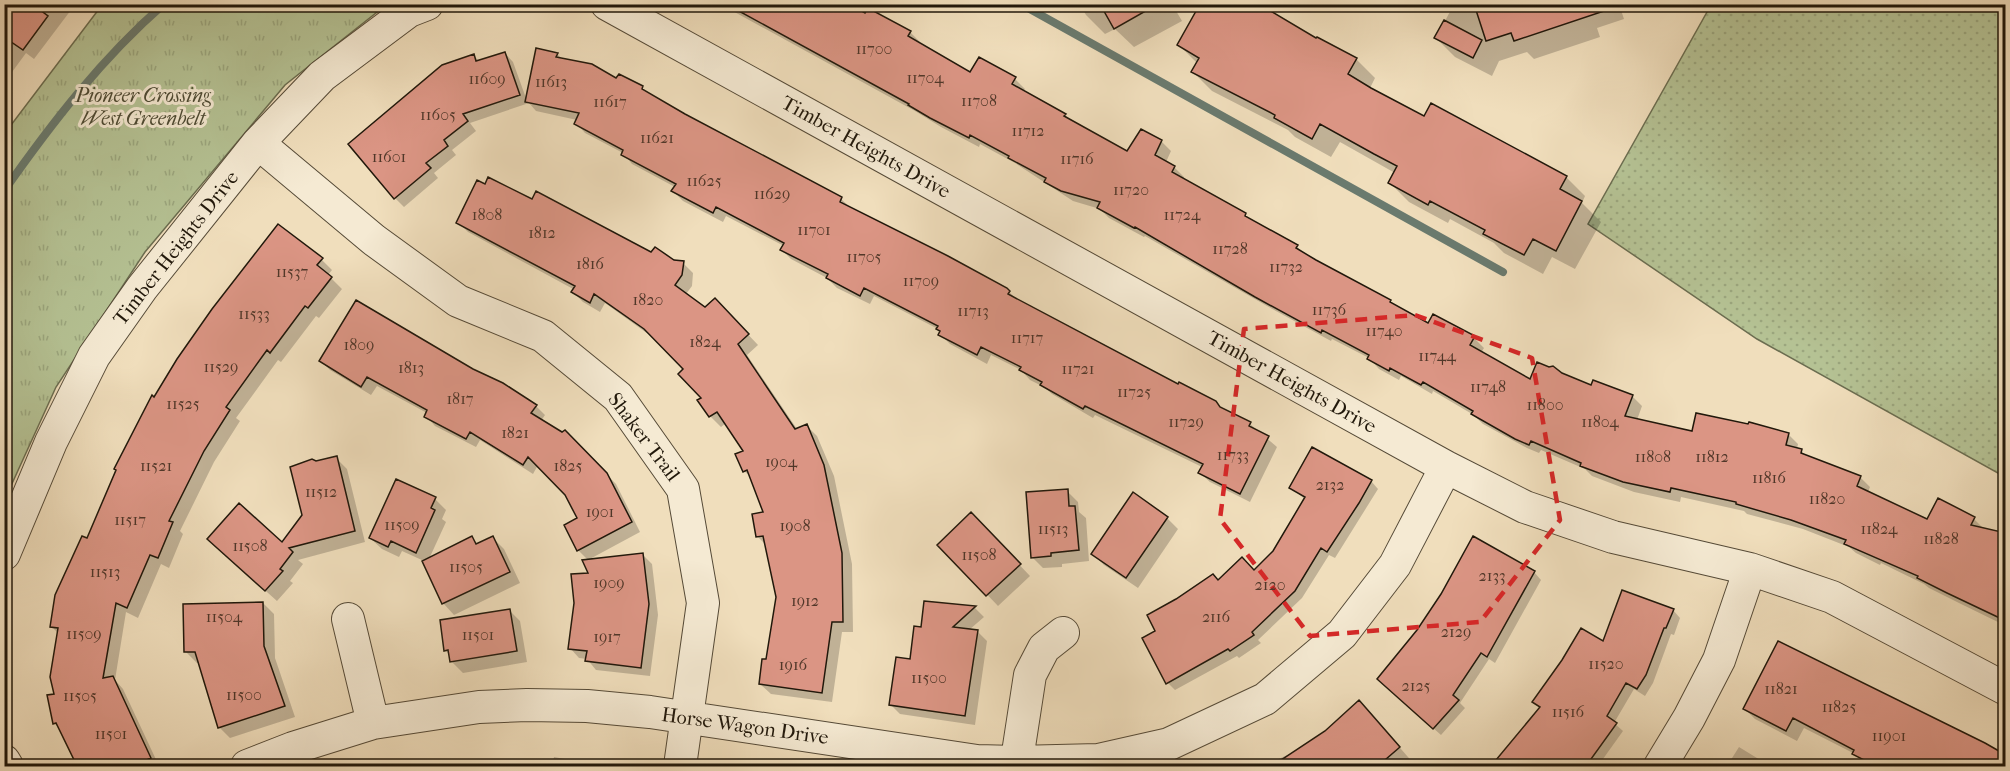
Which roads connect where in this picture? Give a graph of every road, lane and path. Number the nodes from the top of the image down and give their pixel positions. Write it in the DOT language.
graph roads {
  1 [pos="427,4"];
  2 [pos="607,4"];
  3 [pos="258,143"];
  4 [pos="1446,467"];
  5 [pos="4,554"];
  6 [pos="1750,569"];
  7 [pos="348,619"];
  8 [pos="1063,633"];
  9 [pos="2006,688"];
  10 [pos="687,719"];
  11 [pos="373,723"];
  12 [pos="4,761"];
  13 [pos="1016,764"];
  14 [pos="7,766"];
  15 [pos="247,766"];
  16 [pos="680,766"];
  17 [pos="1660,766"];
  1 -- 3 [label="street, Timber Heights Drive"];
  2 -- 4 [label="street, Timber Heights Drive"];
  3 -- 5 [label="street, Timber Heights Drive"];
  3 -- 10 [label="street, Shaker Trail"];
  4 -- 6 [label="street, Timber Heights Drive"];
  4 -- 13 [label="street, Horse Wagon Drive"];
  6 -- 9 [label="street, Timber Heights Drive"];
  6 -- 17 [label="street"];
  7 -- 11 [label="street"];
  8 -- 13 [label="street"];
  10 -- 11 [label="street, Horse Wagon Drive"];
  10 -- 13 [label="street, Horse Wagon Drive"];
  10 -- 16 [label="street, Shaker Trail"];
  11 -- 15 [label="street, Horse Wagon Drive"];
  12 -- 14 [label="street"];
}
